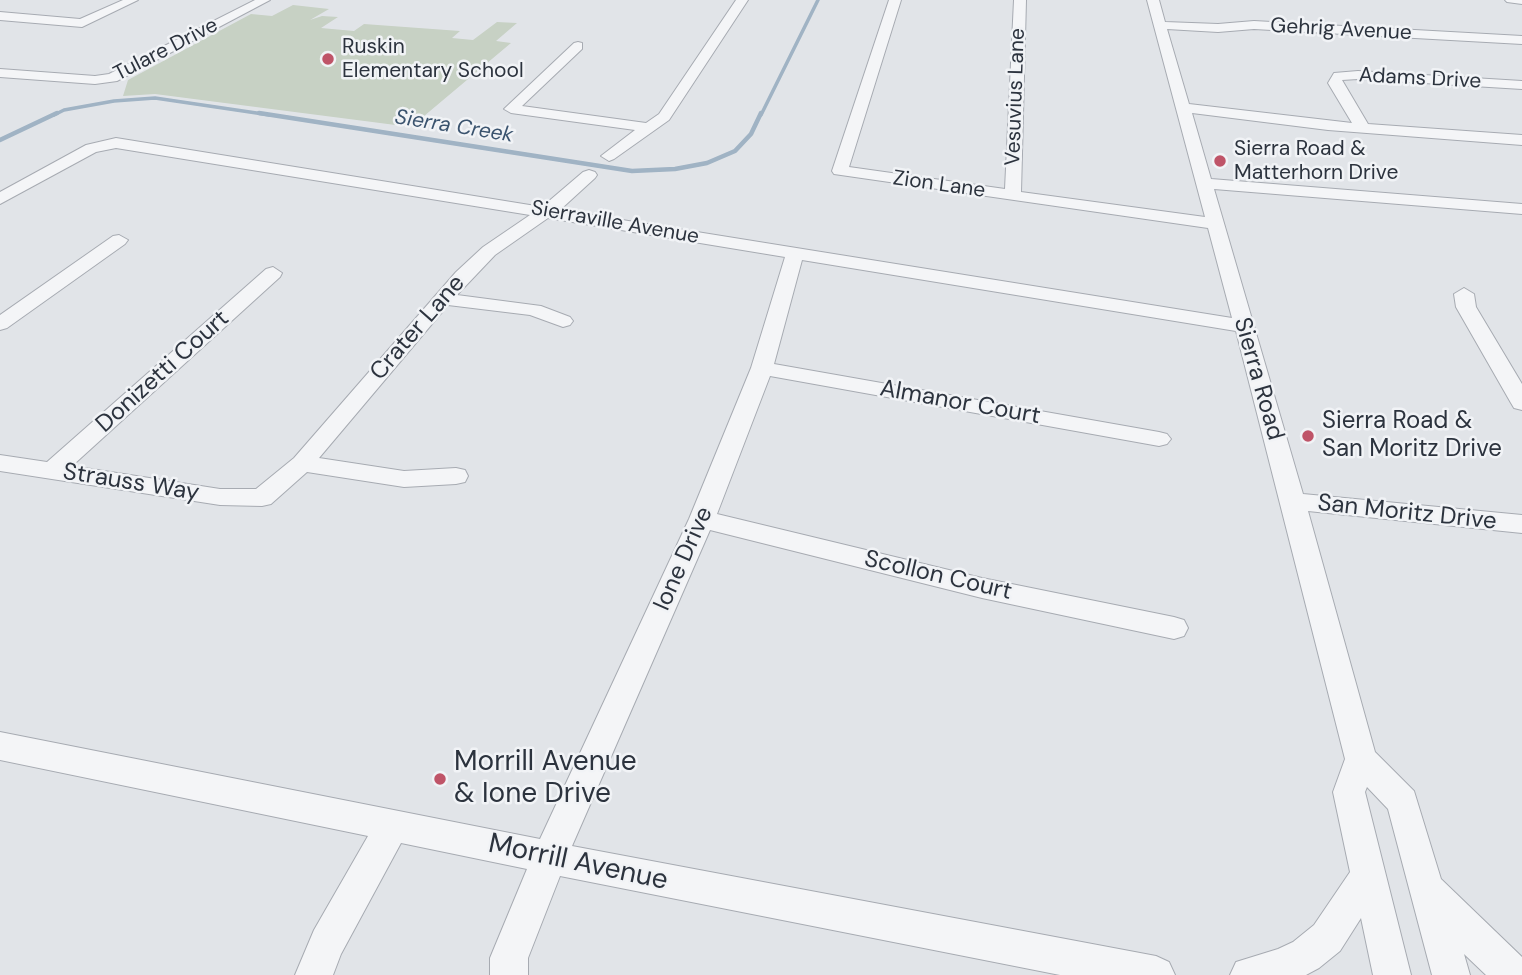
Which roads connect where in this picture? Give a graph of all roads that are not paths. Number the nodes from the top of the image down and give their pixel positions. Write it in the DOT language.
graph roads {
  1 [pos="132,0"];
  2 [pos="264,0"];
  3 [pos="742,0"];
  4 [pos="895,0"];
  5 [pos="1020,0"];
  6 [pos="1153,0"];
  7 [pos="1511,0"];
  8 [pos="1522,1"];
  9 [pos="0,16"];
  10 [pos="1160,25"];
  11 [pos="1522,40"];
  12 [pos="578,46"];
  13 [pos="0,73"];
  14 [pos="28,76"];
  15 [pos="1522,85"];
  16 [pos="0,89"];
  17 [pos="1184,108"];
  18 [pos="650,128"];
  19 [pos="1363,129"];
  20 [pos="1522,140"];
  21 [pos="609,156"];
  22 [pos="589,175"];
  23 [pos="1204,183"];
  24 [pos="1013,195"];
  25 [pos="0,198"];
  26 [pos="1522,209"];
  27 [pos="547,212"];
  28 [pos="1215,224"];
  29 [pos="119,240"];
  30 [pos="795,254"];
  31 [pos="273,273"];
  32 [pos="1464,294"];
  33 [pos="444,299"];
  34 [pos="563,321"];
  35 [pos="0,324"];
  36 [pos="1243,326"];
  37 [pos="762,368"];
  38 [pos="1515,379"];
  39 [pos="1522,403"];
  40 [pos="1158,439"];
  41 [pos="0,463"];
  42 [pos="302,463"];
  43 [pos="52,471"];
  44 [pos="456,476"];
  45 [pos="262,498"];
  46 [pos="1292,501"];
  47 [pos="702,519"];
  48 [pos="1522,524"];
  49 [pos="1174,628"];
  50 [pos="0,746"];
  51 [pos="1361,759"];
  52 [pos="393,826"];
  53 [pos="550,856"];
  54 [pos="1368,874"];
  55 [pos="1427,889"];
  56 [pos="314,975"];
  57 [pos="509,975"];
  58 [pos="1156,975"];
  59 [pos="1249,975"];
  60 [pos="1392,975"];
  61 [pos="1451,975"];
  62 [pos="1514,975"];
  1 -- 9 [label="street"];
  2 -- 14 [label="street, Tulare Drive"];
  3 -- 18 [label="street"];
  4 -- 24 [label="street, Zion Lane"];
  5 -- 24 [label="street, Vesuvius Lane"];
  6 -- 10 [label="street, Sierra Road"];
  7 -- 8 [label="street"];
  10 -- 11 [label="street, Gehrig Avenue"];
  10 -- 17 [label="street, Sierra Road"];
  12 -- 18 [label="street"];
  13 -- 14 [label="street"];
  14 -- 16 [label="street"];
  15 -- 19 [label="street, Adams Drive"];
  17 -- 19 [label="street"];
  17 -- 23 [label="street, Sierra Road"];
  18 -- 21 [label="street"];
  19 -- 20 [label="street"];
  22 -- 27 [label="street, Crater Lane"];
  23 -- 26 [label="street"];
  23 -- 28 [label="street, Sierra Road"];
  24 -- 28 [label="street, Zion Lane"];
  25 -- 27 [label="street, Sierraville Avenue"];
  27 -- 30 [label="street, Sierraville Avenue"];
  27 -- 33 [label="street, Crater Lane"];
  28 -- 36 [label="street, Sierra Road"];
  29 -- 35 [label="street"];
  30 -- 36 [label="street, Sierraville Avenue"];
  30 -- 37 [label="street, Ione Drive"];
  31 -- 43 [label="street, Donizetti Court"];
  32 -- 38 [label="street"];
  33 -- 34 [label="street"];
  33 -- 42 [label="street, Crater Lane"];
  36 -- 46 [label="street, Sierra Road"];
  37 -- 40 [label="street, Almanor Court"];
  37 -- 47 [label="street, Ione Drive"];
  38 -- 39 [label="street"];
  41 -- 43 [label="street, Strauss Way"];
  42 -- 44 [label="street"];
  42 -- 45 [label="street, Crater Lane"];
  43 -- 45 [label="street, Strauss Way"];
  46 -- 48 [label="street, San Moritz Drive"];
  46 -- 51 [label="street, Sierra Road"];
  47 -- 49 [label="street, Scollon Court"];
  47 -- 53 [label="street, Ione Drive"];
  50 -- 52 [label="street, Morrill Avenue"];
  51 -- 54 [label="street"];
  51 -- 55 [label="street, Sierra Road"];
  52 -- 53 [label="street, Morrill Avenue"];
  52 -- 56 [label="street"];
  53 -- 57 [label="street, Ione Drive"];
  53 -- 58 [label="street, Morrill Avenue"];
  54 -- 59 [label="street"];
  54 -- 60 [label="street"];
  55 -- 61 [label="street, Sierra Road"];
  55 -- 62 [label="street"];
}
